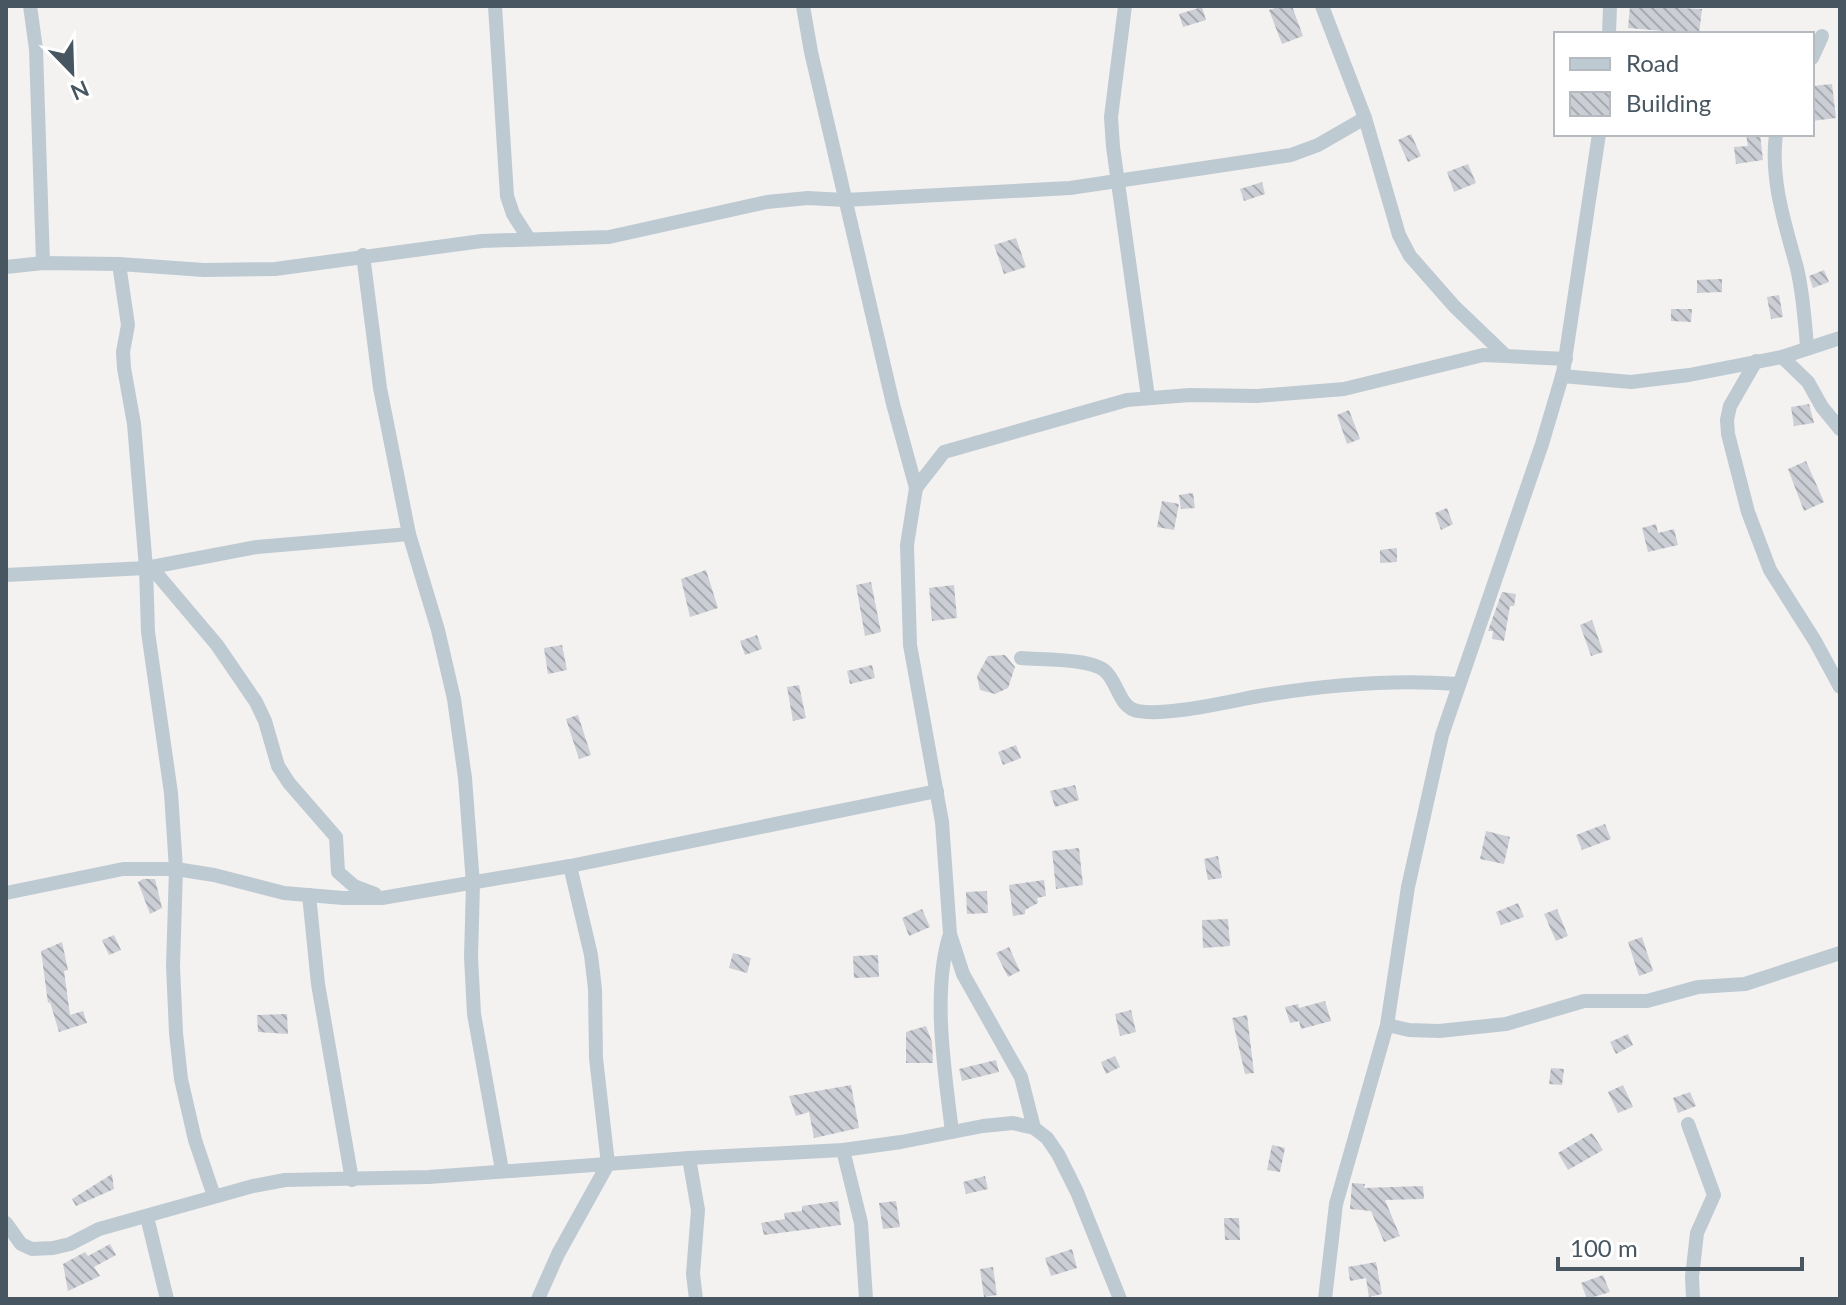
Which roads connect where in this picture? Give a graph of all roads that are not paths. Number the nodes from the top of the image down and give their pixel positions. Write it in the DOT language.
graph roads {
  1 [pos="30,6"];
  2 [pos="495,6"];
  3 [pos="803,6"];
  4 [pos="1125,6"];
  5 [pos="1322,6"];
  6 [pos="1610,6"];
  7 [pos="1609,32"];
  8 [pos="1822,36"];
  9 [pos="1814,54"];
  10 [pos="1365,118"];
  11 [pos="1599,136"];
  12 [pos="1776,136"];
  13 [pos="1118,179"];
  14 [pos="845,200"];
  15 [pos="529,239"];
  16 [pos="363,255"];
  17 [pos="43,263"];
  18 [pos="119,264"];
  19 [pos="6,267"];
  20 [pos="1840,338"];
  21 [pos="1807,347"];
  22 [pos="1505,355"];
  23 [pos="1782,357"];
  24 [pos="1566,359"];
  25 [pos="1756,361"];
  26 [pos="1562,376"];
  27 [pos="1148,397"];
  28 [pos="1840,429"];
  29 [pos="916,488"];
  30 [pos="409,534"];
  31 [pos="148,568"];
  32 [pos="6,575"];
  33 [pos="1021,658"];
  34 [pos="1458,684"];
  35 [pos="1840,687"];
  36 [pos="937,791"];
  37 [pos="570,866"];
  38 [pos="176,869"];
  39 [pos="473,884"];
  40 [pos="6,893"];
  41 [pos="309,895"];
  42 [pos="382,898"];
  43 [pos="950,934"];
  44 [pos="1840,953"];
  45 [pos="1387,1025"];
  46 [pos="1688,1124"];
  47 [pos="1034,1128"];
  48 [pos="952,1132"];
  49 [pos="843,1150"];
  50 [pos="689,1158"];
  51 [pos="608,1164"];
  52 [pos="502,1170"];
  53 [pos="352,1180"];
  54 [pos="214,1196"];
  55 [pos="147,1217"];
  56 [pos="6,1223"];
  57 [pos="167,1299"];
  58 [pos="538,1299"];
  59 [pos="696,1299"];
  60 [pos="866,1299"];
  61 [pos="1120,1299"];
  62 [pos="1325,1299"];
  63 [pos="1693,1299"];
  1 -- 17 [label="street"];
  2 -- 15 [label="street"];
  3 -- 14 [label="street"];
  4 -- 13 [label="street"];
  5 -- 10 [label="street"];
  6 -- 7 [label="street"];
  8 -- 9 [label="street"];
  10 -- 13 [label="street"];
  10 -- 22 [label="street"];
  11 -- 24 [label="street"];
  12 -- 21 [label="street"];
  13 -- 14 [label="street"];
  13 -- 27 [label="street"];
  14 -- 15 [label="street"];
  14 -- 29 [label="street"];
  15 -- 16 [label="street"];
  16 -- 18 [label="street"];
  16 -- 30 [label="street"];
  17 -- 18 [label="street"];
  17 -- 19 [label="street"];
  18 -- 31 [label="street"];
  20 -- 21 [label="street"];
  21 -- 23 [label="street"];
  22 -- 24 [label="street"];
  22 -- 27 [label="street"];
  23 -- 25 [label="street"];
  23 -- 28 [label="street"];
  24 -- 26 [label="street"];
  25 -- 26 [label="street"];
  25 -- 35 [label="street"];
  26 -- 34 [label="street"];
  27 -- 29 [label="street"];
  29 -- 36 [label="street"];
  30 -- 31 [label="street"];
  30 -- 39 [label="street"];
  31 -- 32 [label="street"];
  31 -- 38 [label="street"];
  31 -- 42 [label="street"];
  33 -- 34 [label="street"];
  34 -- 45 [label="street"];
  36 -- 37 [label="street"];
  36 -- 43 [label="street"];
  37 -- 39 [label="street"];
  37 -- 51 [label="street"];
  38 -- 40 [label="street"];
  38 -- 41 [label="street"];
  38 -- 54 [label="street"];
  39 -- 42 [label="street"];
  39 -- 52 [label="street"];
  41 -- 42 [label="street"];
  41 -- 53 [label="street"];
  43 -- 47 [label="street"];
  43 -- 48 [label="street"];
  44 -- 45 [label="street"];
  45 -- 62 [label="street"];
  46 -- 63 [label="street"];
  47 -- 48 [label="street"];
  47 -- 61 [label="street"];
  48 -- 49 [label="street"];
  49 -- 50 [label="street"];
  49 -- 60 [label="street"];
  50 -- 51 [label="street"];
  50 -- 59 [label="street"];
  51 -- 52 [label="street"];
  51 -- 58 [label="street"];
  52 -- 53 [label="street"];
  53 -- 54 [label="street"];
  54 -- 55 [label="street"];
  55 -- 56 [label="street"];
  55 -- 57 [label="street"];
}
